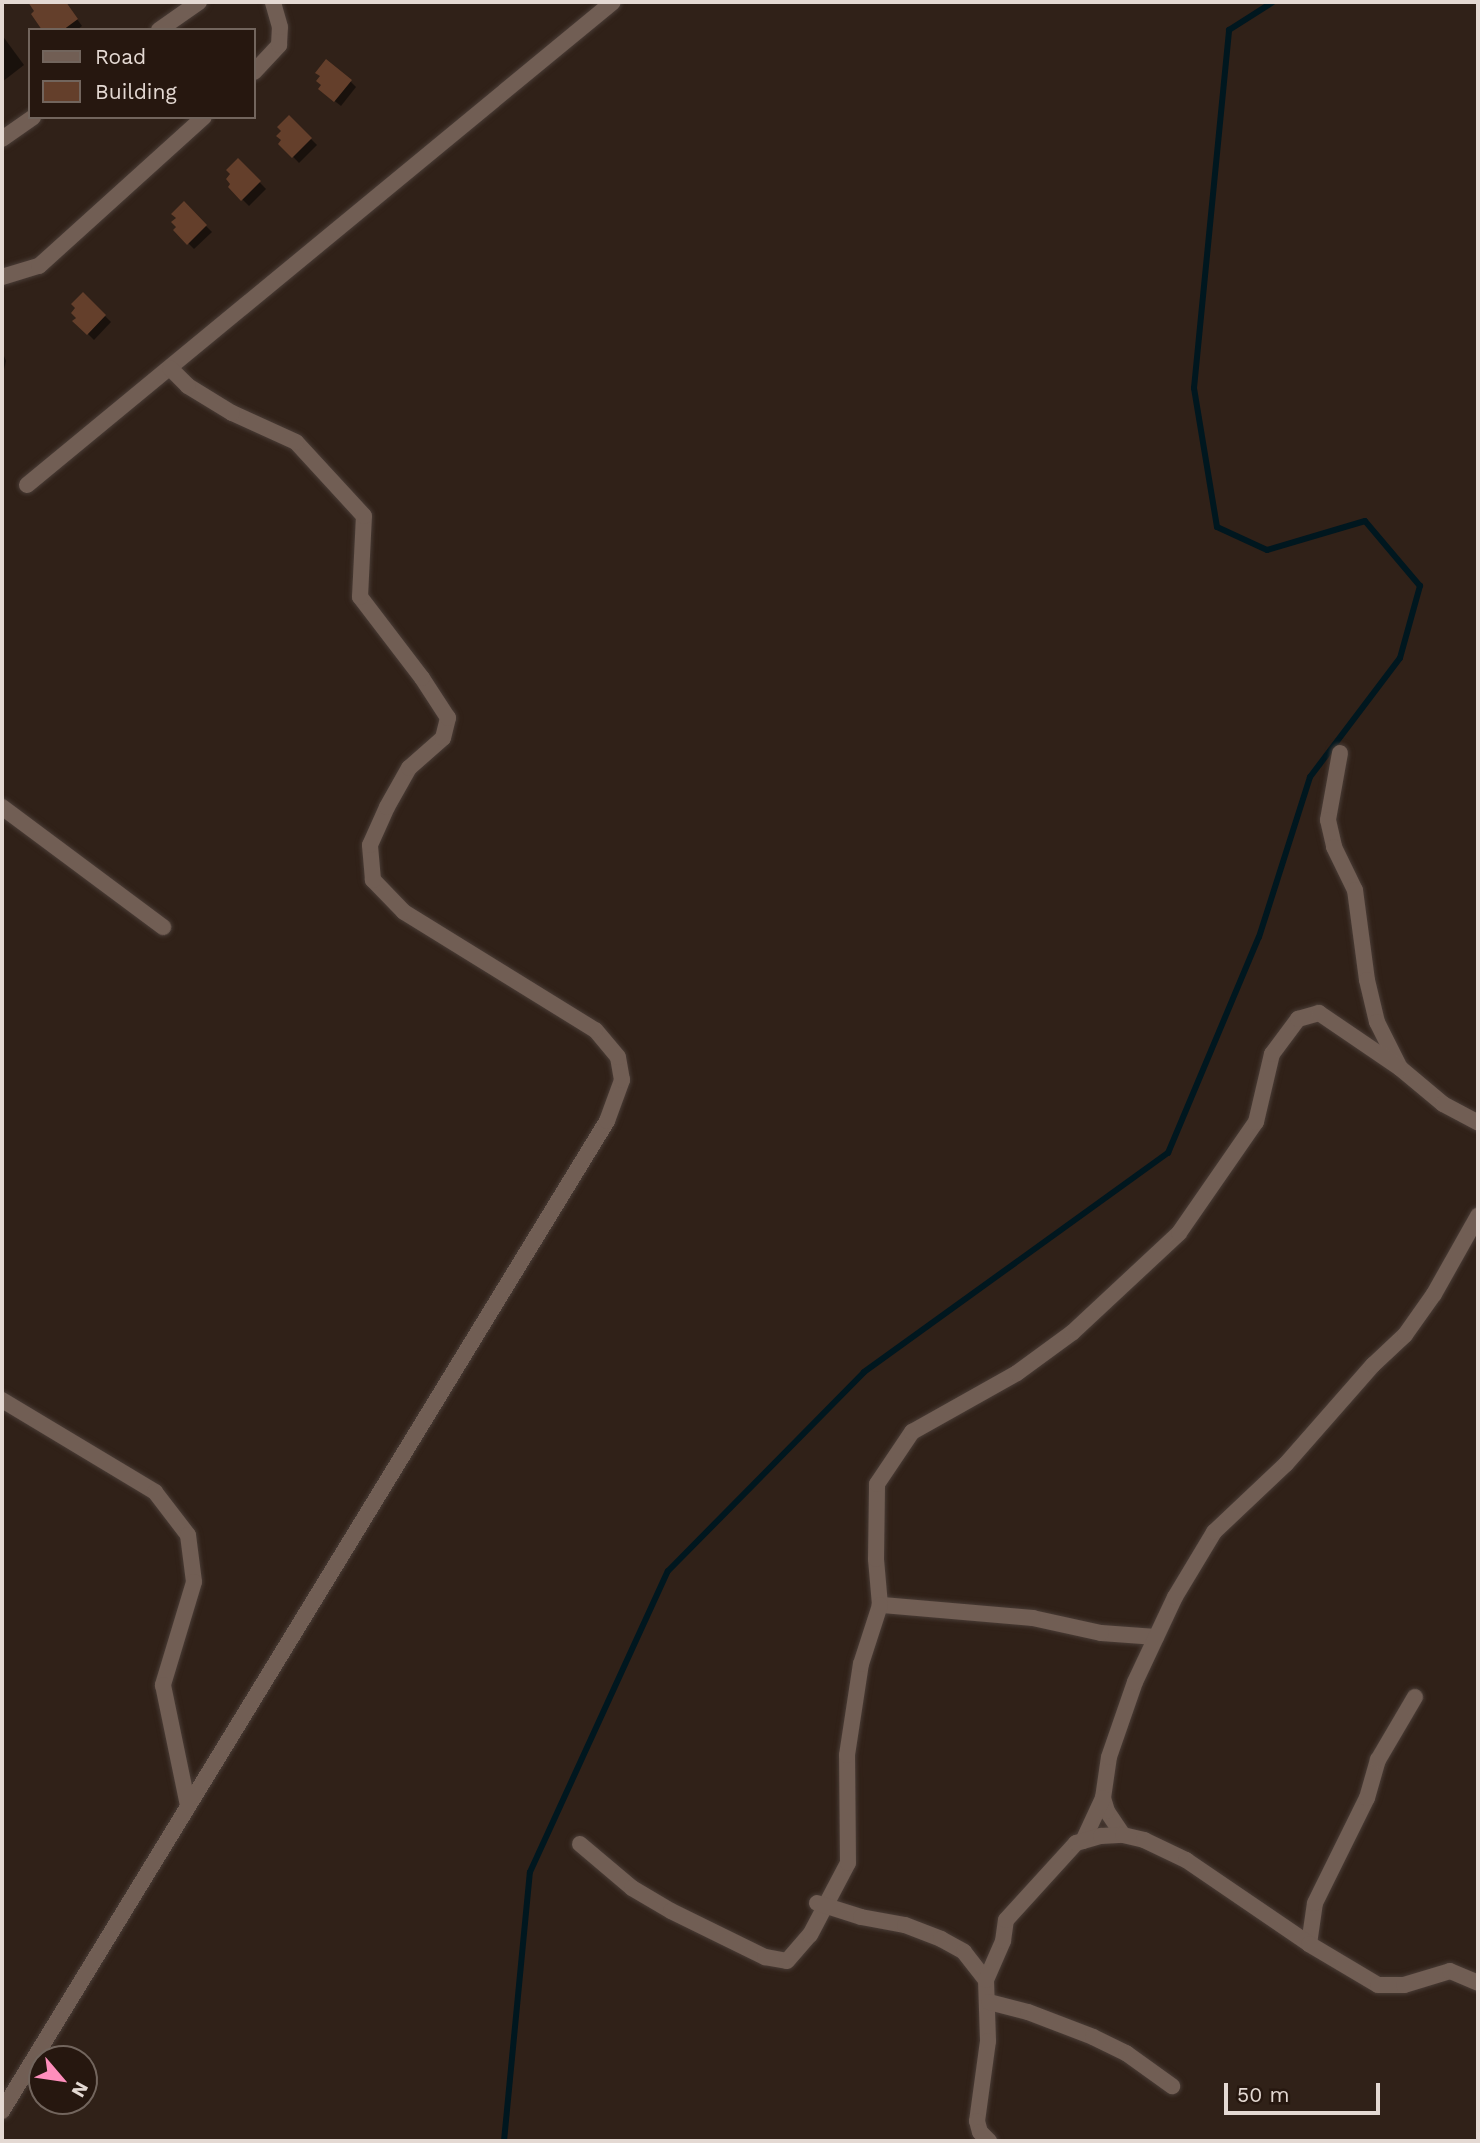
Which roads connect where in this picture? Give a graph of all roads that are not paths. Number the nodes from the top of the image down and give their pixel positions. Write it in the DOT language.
graph roads {
  1 [pos="199,2"];
  2 [pos="273,2"];
  3 [pos="613,2"];
  4 [pos="162,28"];
  5 [pos="256,70"];
  6 [pos="30,119"];
  7 [pos="202,119"];
  8 [pos="2,139"];
  9 [pos="2,277"];
  10 [pos="170,368"];
  11 [pos="27,485"];
  12 [pos="1340,752"];
  13 [pos="2,807"];
  14 [pos="163,927"];
  15 [pos="1400,1068"];
  16 [pos="1478,1123"];
  17 [pos="1478,1216"];
  18 [pos="2,1400"];
  19 [pos="880,1605"];
  20 [pos="1156,1637"];
  21 [pos="1415,1697"];
  22 [pos="1103,1798"];
  23 [pos="188,1806"];
  24 [pos="1123,1835"];
  25 [pos="1083,1841"];
  26 [pos="580,1844"];
  27 [pos="822,1904"];
  28 [pos="1309,1944"];
  29 [pos="986,1980"];
  30 [pos="1478,1983"];
  31 [pos="989,2002"];
  32 [pos="1172,2086"];
  33 [pos="2,2112"];
  34 [pos="989,2141"];
  1 -- 4 [label="street"];
  2 -- 5 [label="street"];
  3 -- 10 [label="street"];
  6 -- 8 [label="street"];
  7 -- 9 [label="street"];
  10 -- 11 [label="street"];
  10 -- 23 [label="street"];
  12 -- 15 [label="street"];
  13 -- 14 [label="street"];
  15 -- 16 [label="street"];
  15 -- 19 [label="street"];
  17 -- 20 [label="street"];
  18 -- 23 [label="street"];
  19 -- 20 [label="street"];
  19 -- 27 [label="street"];
  20 -- 22 [label="street"];
  21 -- 28 [label="street"];
  22 -- 24 [label="street"];
  22 -- 25 [label="street"];
  23 -- 33 [label="street"];
  24 -- 25 [label="street"];
  24 -- 28 [label="street"];
  25 -- 29 [label="street"];
  26 -- 27 [label="street"];
  27 -- 29 [label="street"];
  28 -- 30 [label="street"];
  29 -- 31 [label="street"];
  31 -- 32 [label="street"];
  31 -- 34 [label="street"];
}
